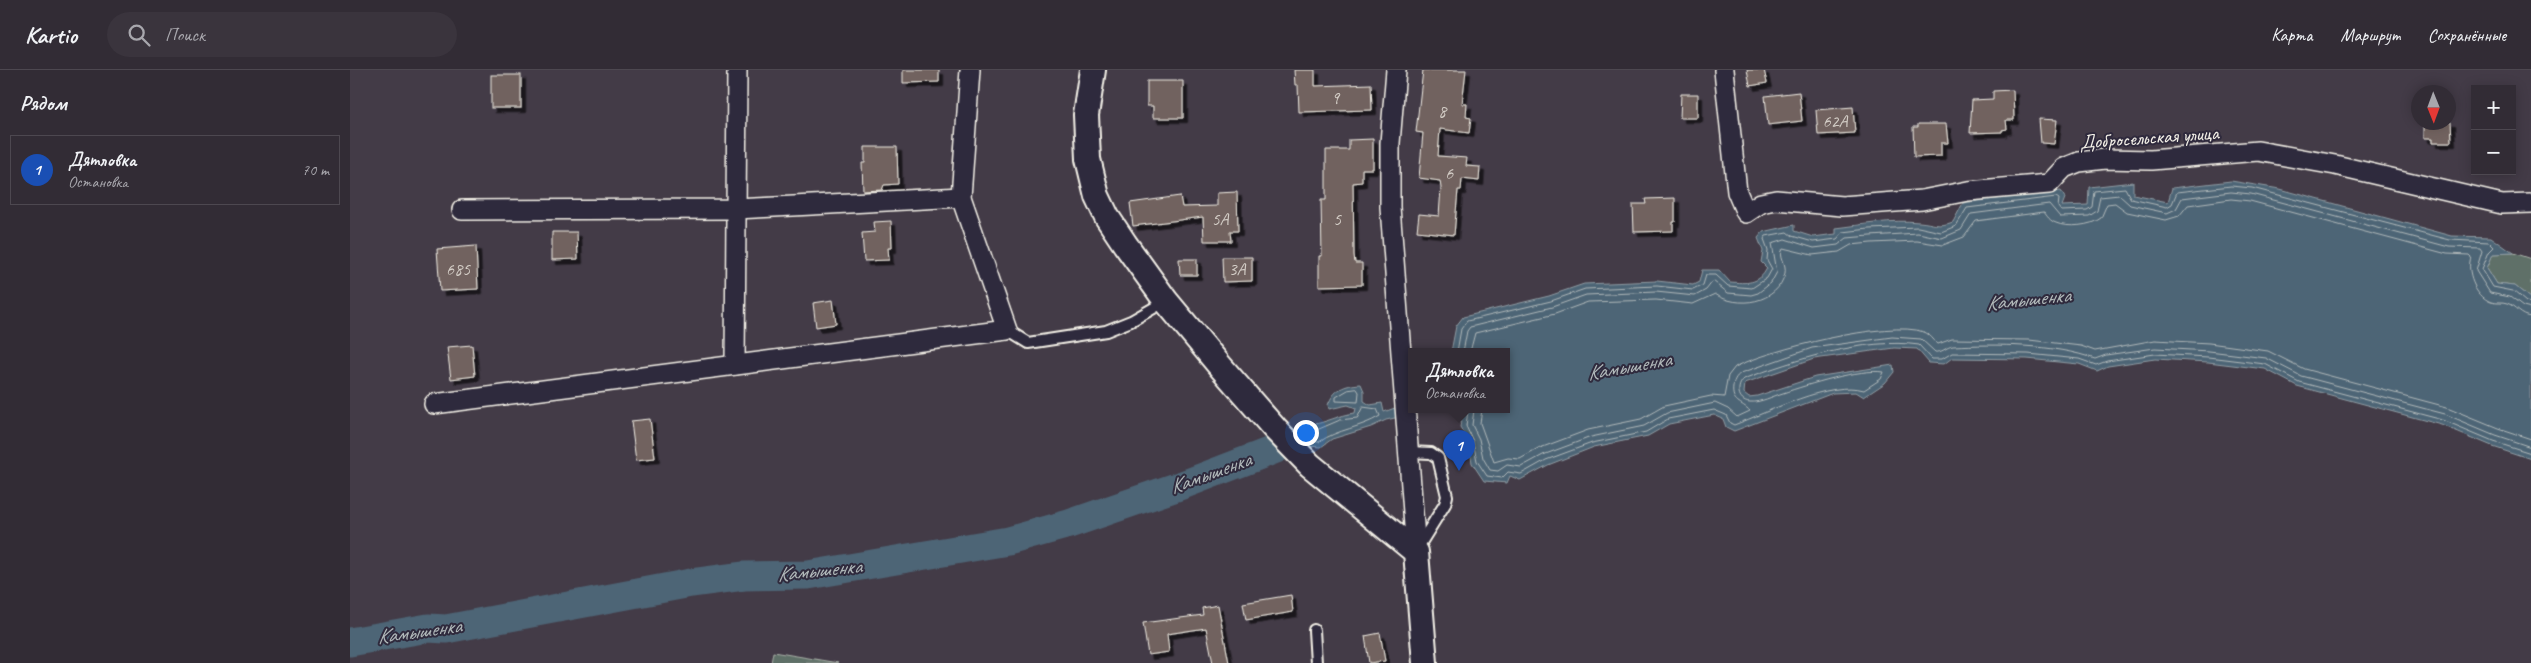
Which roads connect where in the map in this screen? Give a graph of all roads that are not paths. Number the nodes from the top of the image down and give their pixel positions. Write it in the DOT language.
graph roads {
  1 [pos="736,70"];
  2 [pos="970,70"];
  3 [pos="1093,70"];
  4 [pos="1396,70"];
  5 [pos="1724,70"];
  6 [pos="960,197"];
  7 [pos="2531,203"];
  8 [pos="736,209"];
  9 [pos="462,210"];
  10 [pos="1166,301"];
  11 [pos="1007,330"];
  12 [pos="735,365"];
  13 [pos="434,404"];
  14 [pos="1408,452"];
  15 [pos="1416,552"];
  16 [pos="1314,630"];
  17 [pos="1316,663"];
  18 [pos="1423,663"];
  1 -- 8 [label="street"];
  2 -- 6 [label="street"];
  3 -- 10 [label="street"];
  4 -- 14 [label="street"];
  5 -- 7 [label="street, Добросельская улица"];
  6 -- 8 [label="street"];
  6 -- 11 [label="street"];
  8 -- 9 [label="street"];
  8 -- 12 [label="street"];
  10 -- 11 [label="lane"];
  10 -- 15 [label="street"];
  11 -- 12 [label="street"];
  12 -- 13 [label="street"];
  14 -- 15 [label="street"];
  14 -- 15 [label="lane"];
  15 -- 18 [label="street"];
  16 -- 17 [label="lane"];
}
